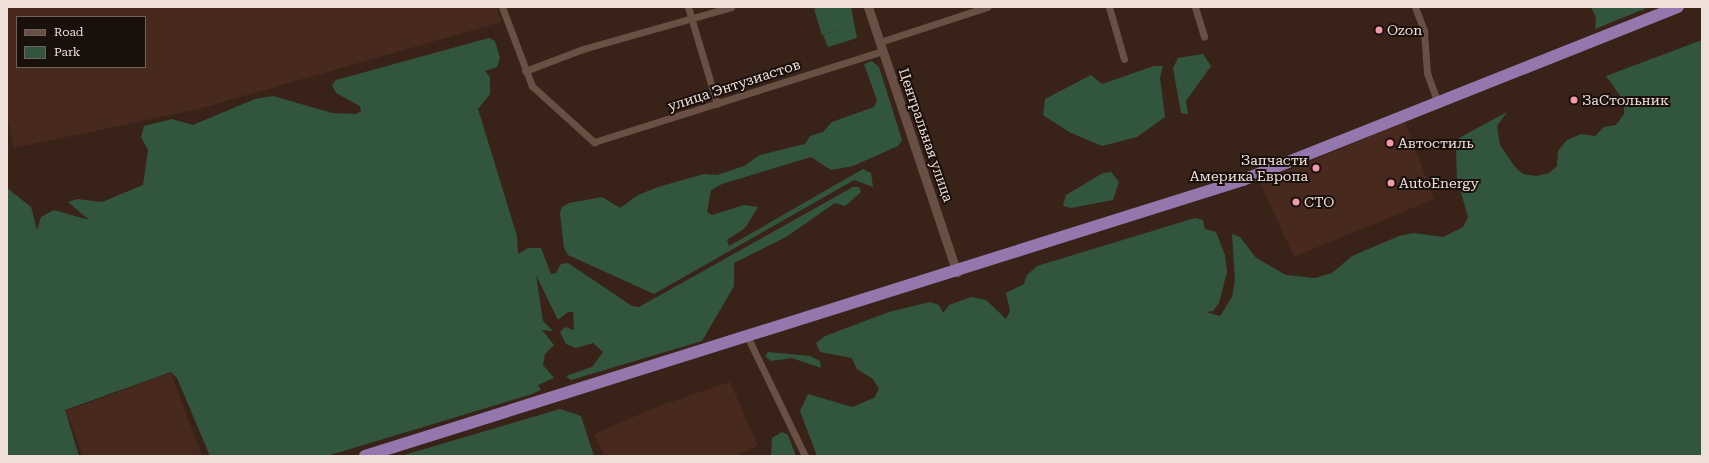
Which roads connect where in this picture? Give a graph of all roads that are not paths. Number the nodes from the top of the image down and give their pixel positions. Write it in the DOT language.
graph roads {
  1 [pos="502,7"];
  2 [pos="688,7"];
  3 [pos="731,7"];
  4 [pos="868,7"];
  5 [pos="986,7"];
  6 [pos="1109,7"];
  7 [pos="1195,7"];
  8 [pos="1415,7"];
  9 [pos="1678,7"];
  10 [pos="691,18"];
  11 [pos="1204,37"];
  12 [pos="882,47"];
  13 [pos="1124,59"];
  14 [pos="525,71"];
  15 [pos="717,104"];
  16 [pos="1438,104"];
  17 [pos="957,273"];
  18 [pos="748,338"];
  19 [pos="364,456"];
  20 [pos="805,456"];
  1 -- 14 [label="street"];
  2 -- 10 [label="street"];
  3 -- 10 [label="street"];
  4 -- 12 [label="street, Центральная улица"];
  5 -- 12 [label="street, улица Энтузиастов"];
  6 -- 13 [label="street"];
  7 -- 11 [label="street"];
  8 -- 16 [label="street"];
  9 -- 16 [label="highway"];
  10 -- 14 [label="street"];
  10 -- 15 [label="street"];
  12 -- 15 [label="street, улица Энтузиастов"];
  12 -- 17 [label="street, Центральная улица"];
  14 -- 15 [label="street, улица Энтузиастов"];
  16 -- 17 [label="highway"];
  17 -- 18 [label="highway"];
  18 -- 19 [label="highway"];
  18 -- 20 [label="street"];
}
